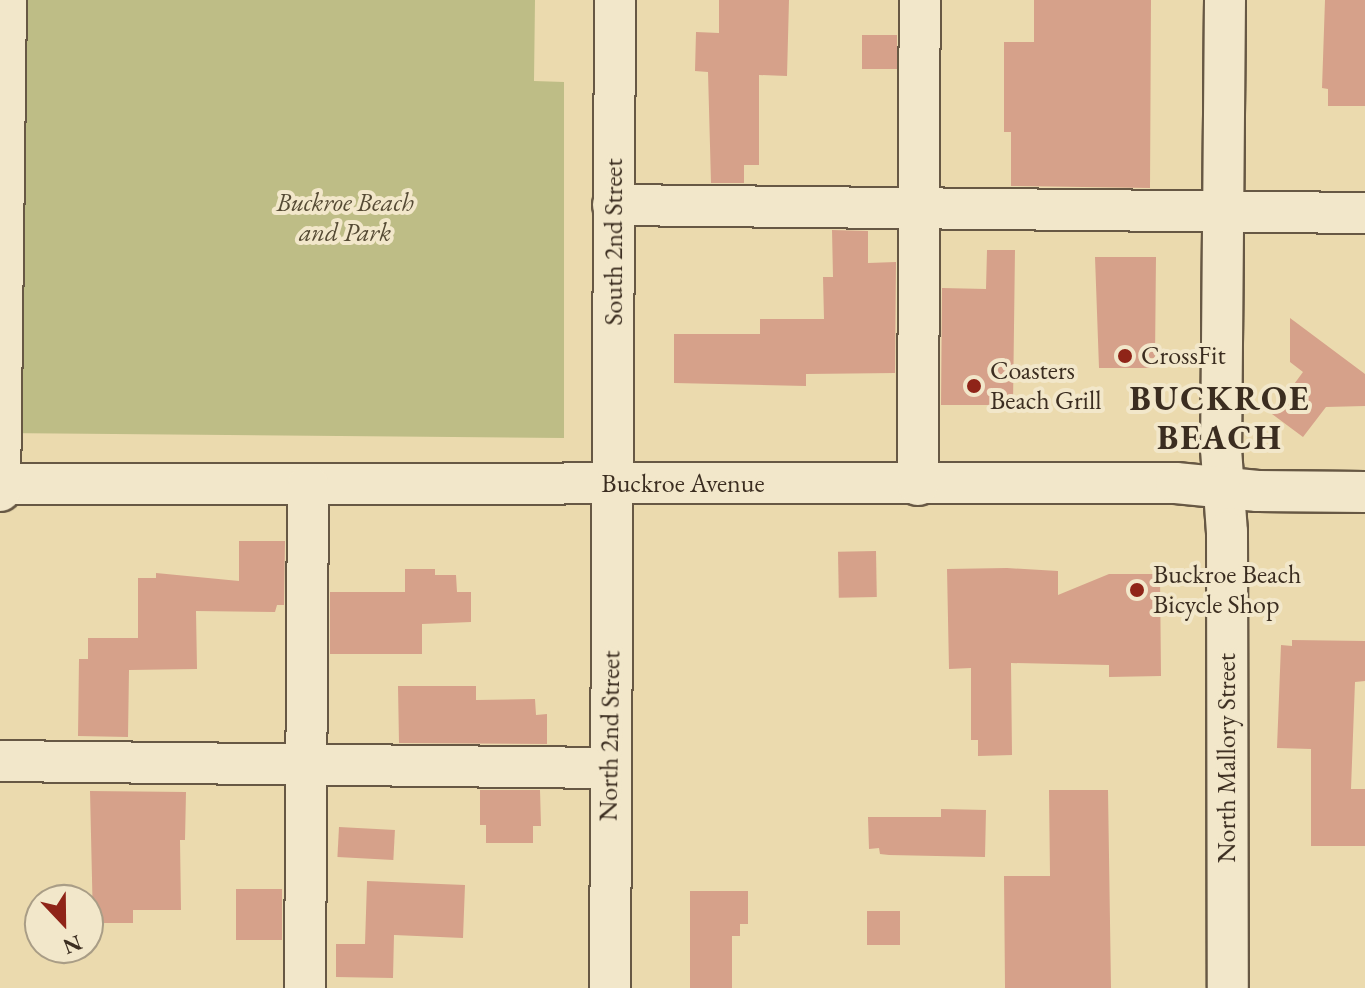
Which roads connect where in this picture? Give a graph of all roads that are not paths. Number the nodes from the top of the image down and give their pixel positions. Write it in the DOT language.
graph roads {
  1 [pos="6,0"];
  2 [pos="615,0"];
  3 [pos="920,0"];
  4 [pos="1225,0"];
  5 [pos="613,205"];
  6 [pos="919,206"];
  7 [pos="1365,213"];
  8 [pos="1223,214"];
  9 [pos="613,484"];
  10 [pos="308,485"];
  11 [pos="918,485"];
  12 [pos="1,486"];
  13 [pos="1223,487"];
  14 [pos="1365,492"];
  15 [pos="0,761"];
  16 [pos="306,766"];
  17 [pos="609,768"];
  18 [pos="305,988"];
  19 [pos="610,988"];
  20 [pos="1228,988"];
  1 -- 12 [label="street"];
  2 -- 5 [label="street, South 2nd Street"];
  3 -- 6 [label="street"];
  4 -- 8 [label="street, North Mallory Street"];
  5 -- 6 [label="street"];
  5 -- 9 [label="street, South 2nd Street"];
  6 -- 8 [label="street"];
  6 -- 11 [label="street"];
  7 -- 8 [label="street"];
  8 -- 13 [label="street, North Mallory Street"];
  9 -- 10 [label="street, Buckroe Avenue"];
  9 -- 11 [label="street, Buckroe Avenue"];
  9 -- 17 [label="street, North 2nd Street"];
  10 -- 12 [label="street, Buckroe Avenue"];
  10 -- 16 [label="street"];
  11 -- 13 [label="street, Buckroe Avenue"];
  13 -- 14 [label="street, Buckroe Avenue"];
  13 -- 20 [label="street, North Mallory Street"];
  15 -- 16 [label="street"];
  16 -- 17 [label="street"];
  16 -- 18 [label="street"];
  17 -- 19 [label="street, North 2nd Street"];
}
